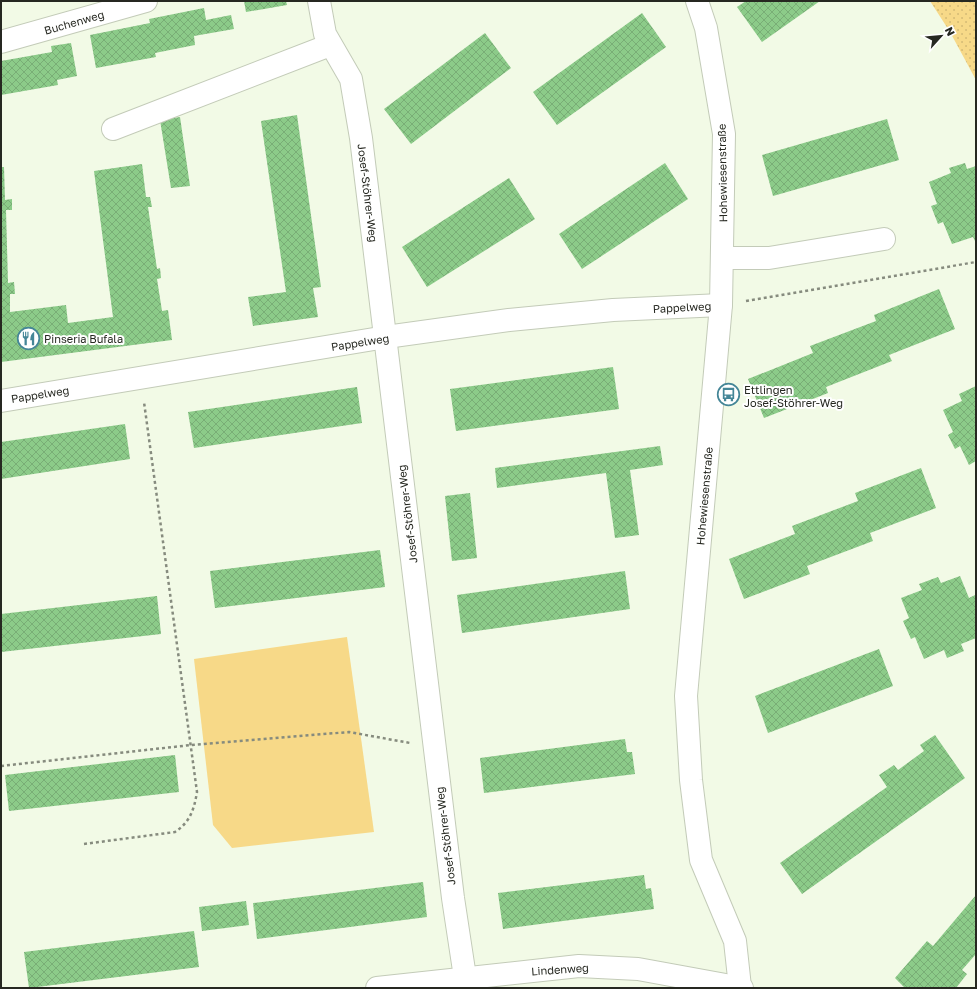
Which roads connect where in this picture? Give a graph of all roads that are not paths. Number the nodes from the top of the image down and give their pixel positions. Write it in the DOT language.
graph roads {
  1 [pos="146,1"];
  2 [pos="319,1"];
  3 [pos="697,1"];
  4 [pos="1,42"];
  5 [pos="330,45"];
  6 [pos="114,129"];
  7 [pos="884,238"];
  8 [pos="723,258"];
  9 [pos="721,305"];
  10 [pos="386,338"];
  11 [pos="1,401"];
  12 [pos="467,982"];
  13 [pos="377,988"];
  14 [pos="741,988"];
  1 -- 4 [label="street, Buchenweg"];
  2 -- 5 [label="street, Josef-Stöhrer-Weg"];
  3 -- 8 [label="street, Hohewiesenstraße"];
  5 -- 6 [label="street"];
  5 -- 10 [label="street, Josef-Stöhrer-Weg"];
  7 -- 8 [label="street"];
  8 -- 9 [label="street, Hohewiesenstraße"];
  9 -- 10 [label="street, Pappelweg"];
  9 -- 14 [label="street, Hohewiesenstraße"];
  10 -- 11 [label="street, Pappelweg"];
  10 -- 12 [label="street, Josef-Stöhrer-Weg"];
  12 -- 13 [label="street, Lindenweg"];
  12 -- 14 [label="street, Lindenweg"];
}
